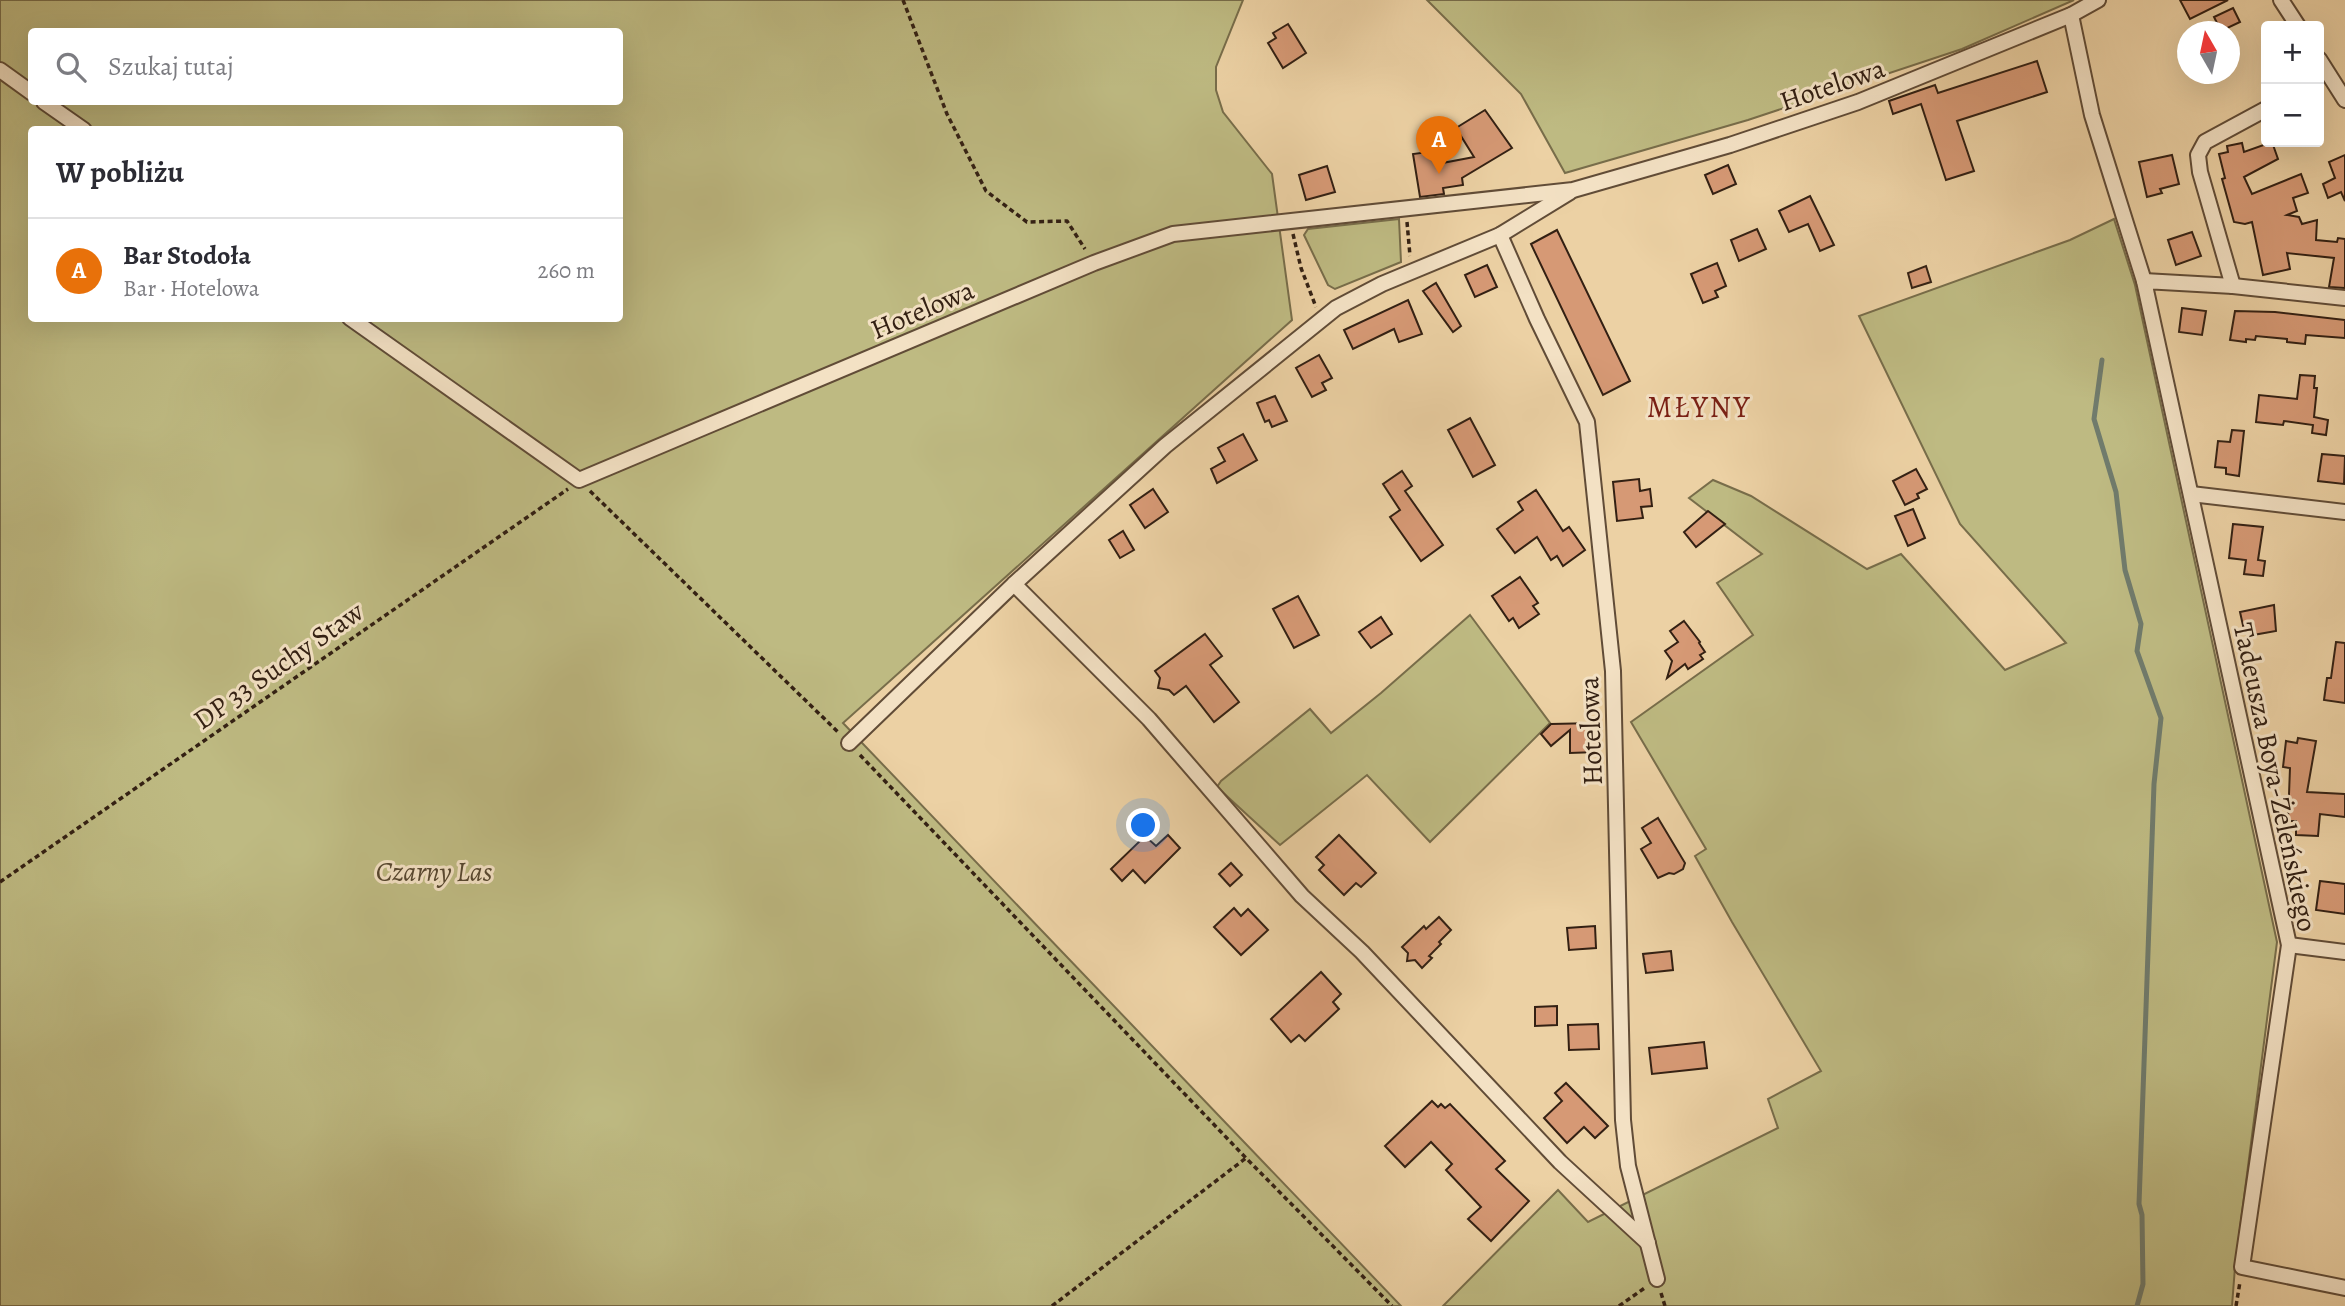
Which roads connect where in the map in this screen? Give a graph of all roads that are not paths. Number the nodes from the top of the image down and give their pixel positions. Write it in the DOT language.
graph roads {
  1 [pos="2098,0"];
  2 [pos="2281,0"];
  3 [pos="2071,16"];
  4 [pos="2295,21"];
  5 [pos="0,70"];
  6 [pos="2324,79"];
  7 [pos="28,90"];
  8 [pos="2345,100"];
  9 [pos="48,105"];
  10 [pos="2261,112"];
  11 [pos="78,126"];
  12 [pos="1573,190"];
  13 [pos="1500,235"];
  14 [pos="2144,281"];
  15 [pos="2233,286"];
  16 [pos="2345,298"];
  17 [pos="356,322"];
  18 [pos="2191,494"];
  19 [pos="2345,512"];
  20 [pos="1014,583"];
  21 [pos="849,743"];
  22 [pos="2289,945"];
  23 [pos="2345,952"];
  24 [pos="1648,1243"];
  25 [pos="1657,1279"];
  26 [pos="2345,1288"];
  1 -- 3 [label="street, Hotelowa"];
  2 -- 4 [label="street"];
  3 -- 12 [label="street, Hotelowa"];
  3 -- 14 [label="street, Tadeusza Boya-Żeleńskiego"];
  5 -- 7 [label="street"];
  6 -- 8 [label="street"];
  9 -- 11 [label="street"];
  10 -- 15 [label="street"];
  12 -- 13 [label="street, Hotelowa"];
  12 -- 17 [label="street, Hotelowa"];
  13 -- 20 [label="street, Hotelowa"];
  13 -- 24 [label="street, Hotelowa"];
  14 -- 15 [label="street"];
  14 -- 18 [label="street, Tadeusza Boya-Żeleńskiego"];
  15 -- 16 [label="street"];
  18 -- 19 [label="street"];
  18 -- 22 [label="street, Tadeusza Boya-Żeleńskiego"];
  20 -- 21 [label="street, Hotelowa"];
  20 -- 24 [label="street"];
  22 -- 23 [label="street"];
  22 -- 26 [label="street, Tadeusza Boya-Żeleńskiego"];
  24 -- 25 [label="street, Hotelowa"];
}
